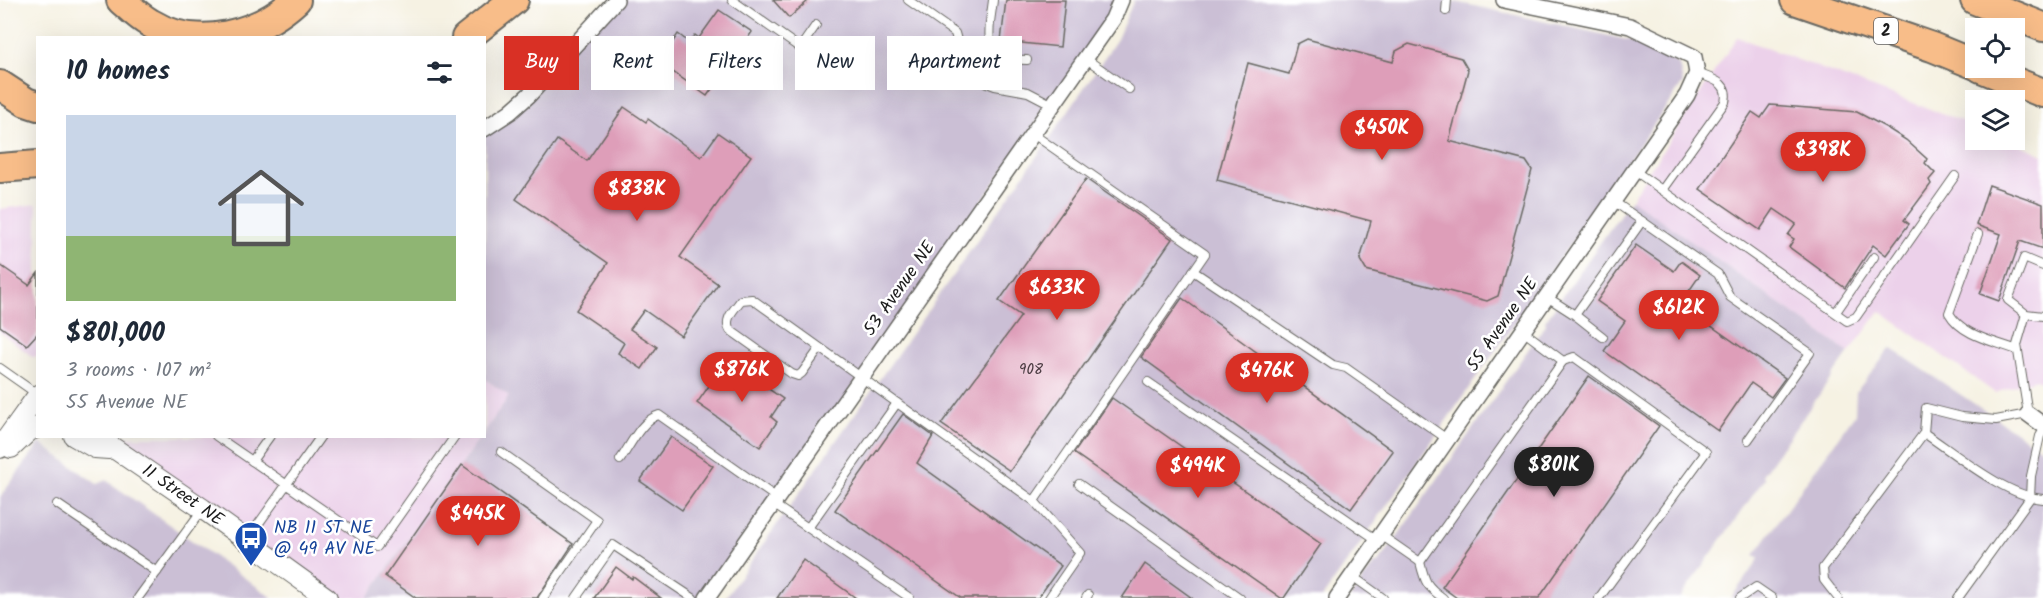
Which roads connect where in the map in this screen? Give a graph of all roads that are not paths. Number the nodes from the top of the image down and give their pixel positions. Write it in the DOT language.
graph roads {
  1 [pos="121,0"];
  2 [pos="296,0"];
  3 [pos="514,0"];
  4 [pos="616,0"];
  5 [pos="732,0"];
  6 [pos="908,0"];
  7 [pos="993,0"];
  8 [pos="1121,0"];
  9 [pos="1447,0"];
  10 [pos="1504,0"];
  11 [pos="1795,0"];
  12 [pos="1975,0"];
  13 [pos="2014,0"];
  14 [pos="1446,11"];
  15 [pos="2043,14"];
  16 [pos="816,25"];
  17 [pos="2043,27"];
  18 [pos="187,36"];
  19 [pos="225,36"];
  20 [pos="469,36"];
  21 [pos="1085,58"];
  22 [pos="1027,60"];
  23 [pos="1965,60"];
  24 [pos="1696,73"];
  25 [pos="2006,78"];
  26 [pos="0,85"];
  27 [pos="1129,89"];
  28 [pos="2043,93"];
  29 [pos="36,105"];
  30 [pos="1053,105"];
  31 [pos="486,128"];
  32 [pos="1033,134"];
  33 [pos="36,165"];
  34 [pos="0,168"];
  35 [pos="1635,171"];
  36 [pos="1955,176"];
  37 [pos="1662,190"];
  38 [pos="1613,201"];
  39 [pos="1642,221"];
  40 [pos="1978,234"];
  41 [pos="1874,257"];
  42 [pos="2043,266"];
  43 [pos="1193,271"];
  44 [pos="1547,297"];
  45 [pos="1836,312"];
  46 [pos="2026,314"];
  47 [pos="1575,315"];
  48 [pos="2043,316"];
  49 [pos="1523,331"];
  50 [pos="1603,337"];
  51 [pos="820,348"];
  52 [pos="2017,350"];
  53 [pos="1563,361"];
  54 [pos="0,368"];
  55 [pos="862,377"];
  56 [pos="1148,382"];
  57 [pos="36,393"];
  58 [pos="36,395"];
  59 [pos="897,403"];
  60 [pos="2028,414"];
  61 [pos="2043,425"];
  62 [pos="36,428"];
  63 [pos="2043,431"];
  64 [pos="1924,433"];
  65 [pos="78,438"];
  66 [pos="99,438"];
  67 [pos="219,438"];
  68 [pos="269,438"];
  69 [pos="320,438"];
  70 [pos="453,438"];
  71 [pos="1447,439"];
  72 [pos="1748,441"];
  73 [pos="0,448"];
  74 [pos="115,450"];
  75 [pos="501,452"];
  76 [pos="0,459"];
  77 [pos="620,460"];
  78 [pos="252,461"];
  79 [pos="1079,484"];
  80 [pos="287,485"];
  81 [pos="2030,498"];
  82 [pos="2043,499"];
  83 [pos="775,501"];
  84 [pos="1034,501"];
  85 [pos="57,504"];
  86 [pos="203,509"];
  87 [pos="808,528"];
  88 [pos="1379,538"];
  89 [pos="247,541"];
  90 [pos="1420,562"];
  91 [pos="157,572"];
  92 [pos="1352,576"];
  93 [pos="138,598"];
  94 [pos="327,598"];
  95 [pos="543,598"];
  96 [pos="576,598"];
  97 [pos="693,598"];
  98 [pos="707,598"];
  99 [pos="910,598"];
  100 [pos="1049,598"];
  101 [pos="1240,598"];
  102 [pos="1337,598"];
  103 [pos="1383,598"];
  104 [pos="1443,598"];
  105 [pos="1599,598"];
  106 [pos="1740,598"];
  107 [pos="1772,598"];
  108 [pos="1838,598"];
  109 [pos="1958,598"];
  1 -- 18 [label="highway"];
  2 -- 19 [label="highway"];
  3 -- 20 [label="highway"];
  4 -- 31 [label="street"];
  5 -- 16 [label="lane"];
  6 -- 30 [label="lane"];
  7 -- 22 [label="lane"];
  8 -- 21 [label="street, 53 Avenue NE"];
  9 -- 14 [label="lane"];
  10 -- 24 [label="street"];
  11 -- 23 [label="highway, 2"];
  12 -- 17 [label="highway"];
  13 -- 15 [label="highway"];
  21 -- 27 [label="lane"];
  21 -- 30 [label="street, 53 Avenue NE"];
  24 -- 35 [label="street, 55 Avenue NE"];
  24 -- 37 [label="lane"];
  25 -- 28 [label="highway"];
  26 -- 29 [label="highway"];
  30 -- 32 [label="street, 53 Avenue NE"];
  32 -- 43 [label="lane"];
  32 -- 55 [label="street, 53 Avenue NE"];
  33 -- 34 [label="highway"];
  35 -- 37 [label="lane"];
  35 -- 38 [label="street, 55 Avenue NE"];
  36 -- 45 [label="lane"];
  37 -- 45 [label="lane"];
  38 -- 39 [label="lane"];
  38 -- 44 [label="street, 55 Avenue NE"];
  39 -- 47 [label="lane"];
  39 -- 72 [label="lane"];
  40 -- 52 [label="lane"];
  41 -- 45 [label="lane"];
  42 -- 46 [label="lane"];
  43 -- 71 [label="lane"];
  43 -- 84 [label="lane"];
  44 -- 47 [label="lane"];
  44 -- 49 [label="street, 55 Avenue NE"];
  46 -- 48 [label="lane"];
  46 -- 52 [label="lane"];
  47 -- 50 [label="lane"];
  49 -- 53 [label="lane"];
  49 -- 71 [label="street, 55 Avenue NE"];
  51 -- 51 [label="lane"];
  51 -- 55 [label="lane"];
  52 -- 60 [label="lane"];
  53 -- 90 [label="lane"];
  53 -- 105 [label="lane"];
  54 -- 57 [label="lane"];
  55 -- 59 [label="lane"];
  55 -- 83 [label="street, 53 Avenue NE"];
  56 -- 88 [label="lane"];
  58 -- 73 [label="street"];
  59 -- 84 [label="lane"];
  59 -- 87 [label="lane"];
  60 -- 61 [label="street"];
  60 -- 64 [label="lane"];
  62 -- 76 [label="street"];
  63 -- 81 [label="lane"];
  64 -- 81 [label="lane"];
  64 -- 108 [label="lane"];
  65 -- 74 [label="street"];
  66 -- 74 [label="street, 11 Street NE"];
  67 -- 78 [label="lane"];
  68 -- 78 [label="lane"];
  69 -- 80 [label="lane"];
  70 -- 80 [label="lane"];
  71 -- 88 [label="street, 55 Avenue NE"];
  74 -- 86 [label="street, 11 Street NE"];
  75 -- 95 [label="lane"];
  77 -- 83 [label="lane"];
  78 -- 80 [label="lane"];
  79 -- 101 [label="lane"];
  80 -- 89 [label="lane"];
  81 -- 82 [label="lane"];
  81 -- 109 [label="lane"];
  83 -- 87 [label="lane"];
  83 -- 98 [label="street, 53 Avenue NE"];
  84 -- 100 [label="lane"];
  85 -- 91 [label="lane"];
  86 -- 89 [label="street, 11 Street NE"];
  86 -- 91 [label="lane"];
  87 -- 99 [label="lane"];
  88 -- 90 [label="lane"];
  88 -- 92 [label="street, 55 Avenue NE"];
  89 -- 94 [label="street, 11 Street NE"];
  90 -- 104 [label="lane"];
  91 -- 93 [label="lane"];
  92 -- 102 [label="street, 55 Avenue NE"];
  92 -- 103 [label="lane"];
  96 -- 97 [label="lane"];
  106 -- 107 [label="lane"];
}
